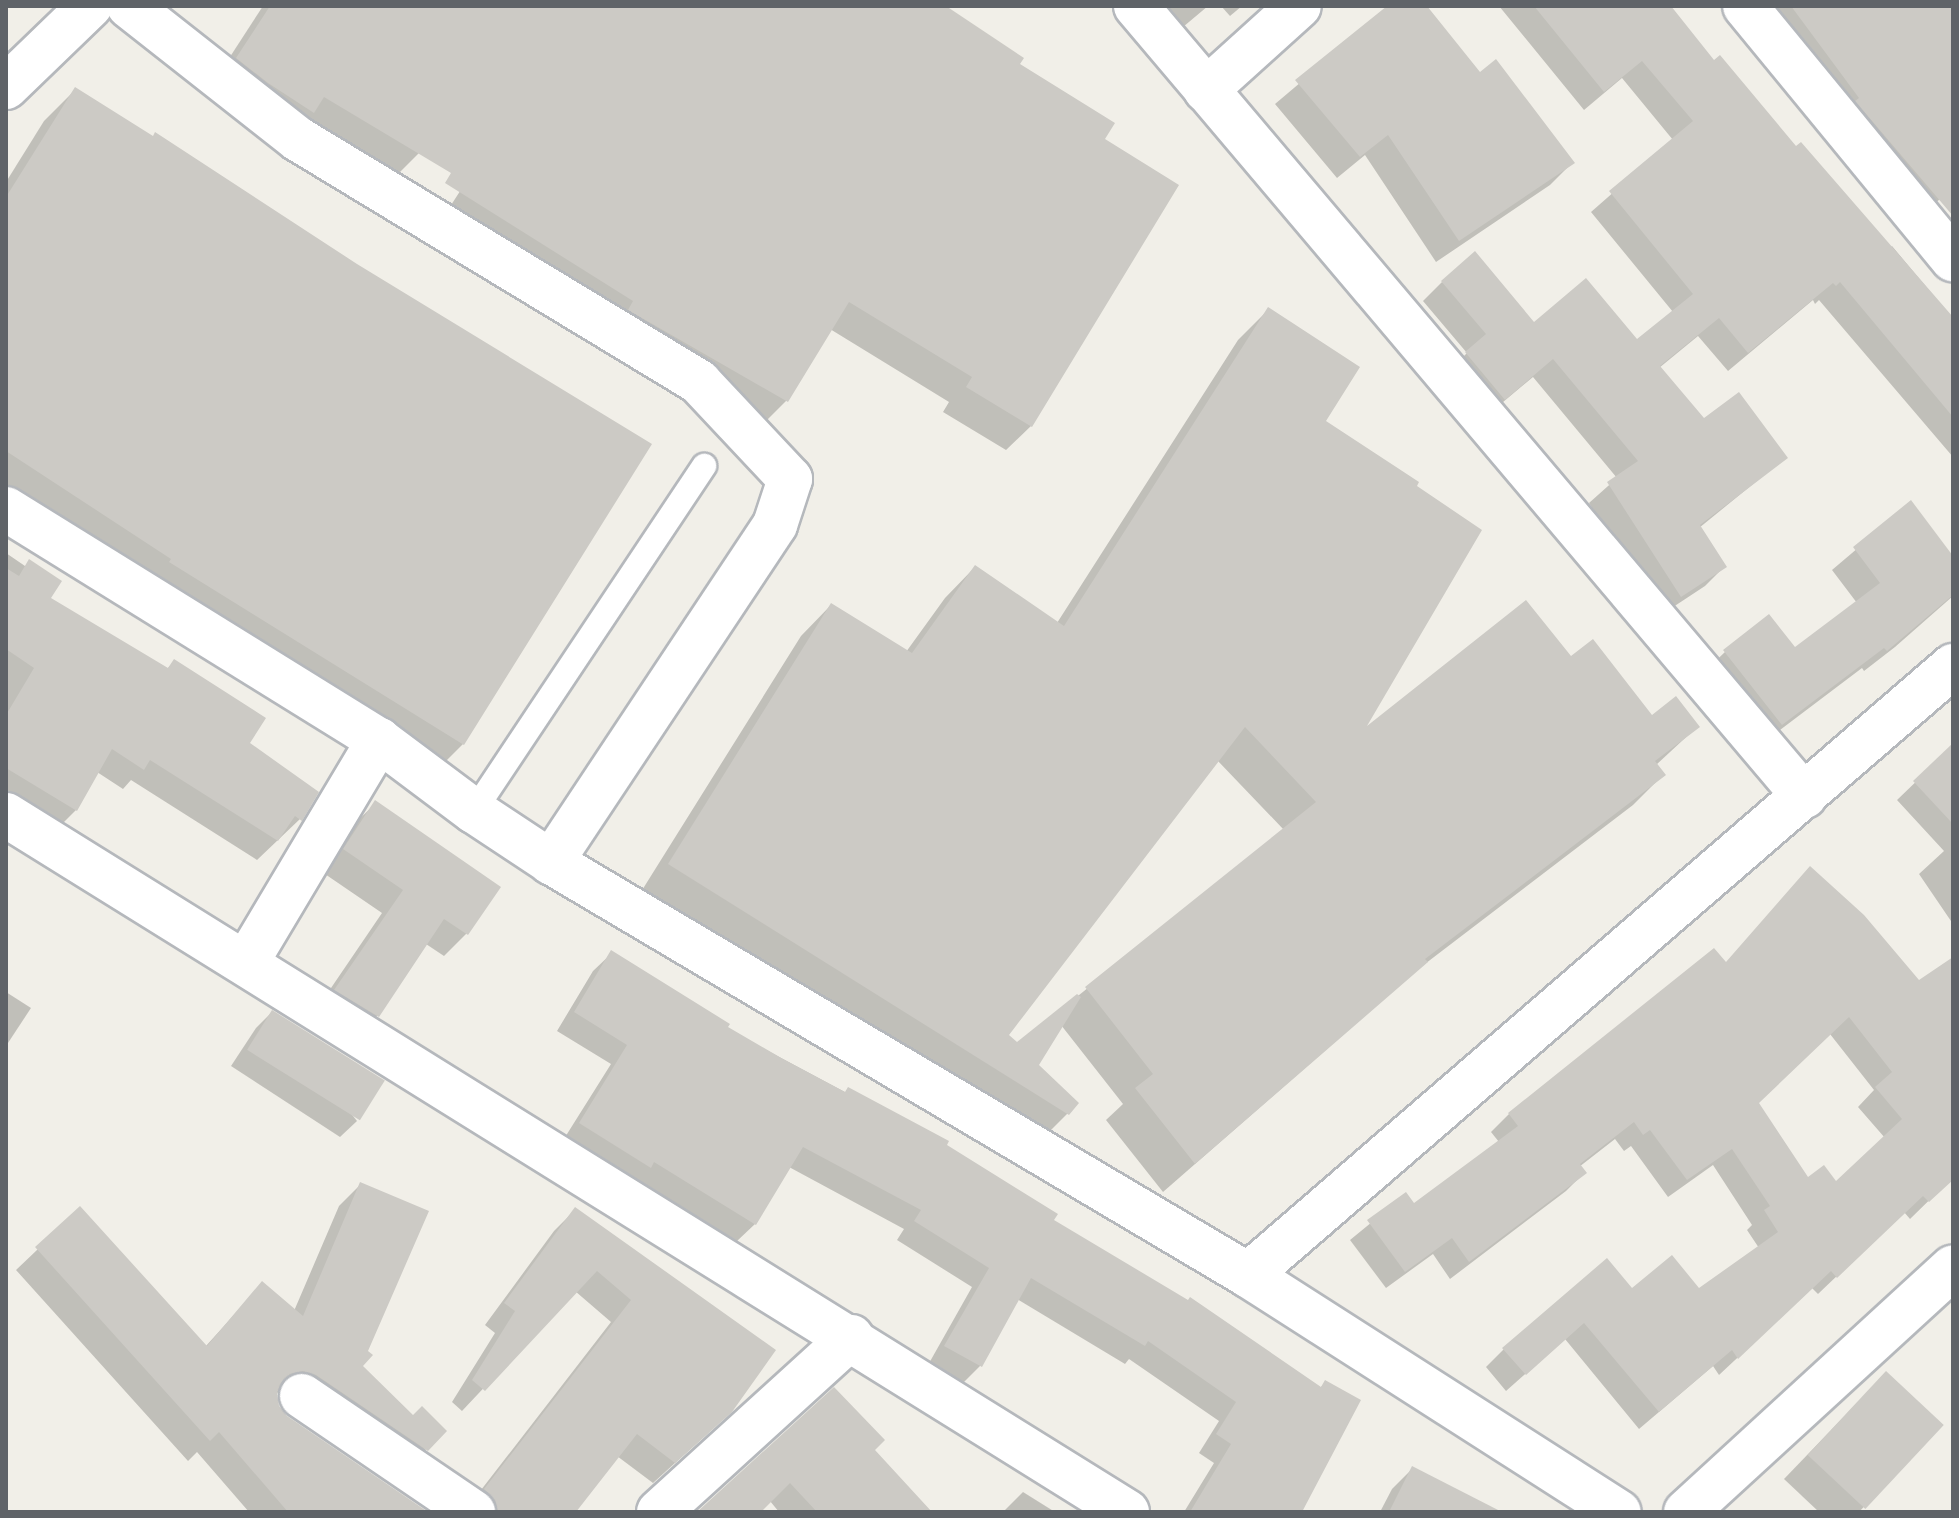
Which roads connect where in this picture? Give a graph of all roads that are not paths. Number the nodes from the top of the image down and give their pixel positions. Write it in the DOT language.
graph roads {
  1 [pos="90,6"];
  2 [pos="129,6"];
  3 [pos="1136,6"];
  4 [pos="1299,6"];
  5 [pos="1745,6"];
  6 [pos="6,87"];
  7 [pos="1206,90"];
  8 [pos="1953,259"];
  9 [pos="704,466"];
  10 [pos="6,509"];
  11 [pos="1953,666"];
  12 [pos="379,740"];
  13 [pos="1804,796"];
  14 [pos="474,811"];
  15 [pos="6,815"];
  16 [pos="551,862"];
  17 [pos="246,963"];
  18 [pos="1953,1267"];
  19 [pos="1248,1275"];
  20 [pos="851,1337"];
  21 [pos="302,1396"];
  22 [pos="473,1512"];
  23 [pos="659,1512"];
  24 [pos="1127,1512"];
  25 [pos="1619,1512"];
  26 [pos="1686,1512"];
  1 -- 6 [label="street"];
  2 -- 16 [label="street"];
  3 -- 7 [label="street"];
  4 -- 7 [label="street"];
  5 -- 8 [label="street"];
  7 -- 13 [label="street"];
  9 -- 14 [label="lane"];
  10 -- 12 [label="street"];
  11 -- 13 [label="street"];
  12 -- 14 [label="street"];
  12 -- 17 [label="street"];
  13 -- 19 [label="street"];
  14 -- 16 [label="street"];
  15 -- 17 [label="street"];
  16 -- 19 [label="street"];
  17 -- 20 [label="street"];
  18 -- 26 [label="street"];
  19 -- 25 [label="street"];
  20 -- 23 [label="street"];
  20 -- 24 [label="street"];
  21 -- 22 [label="street"];
}
